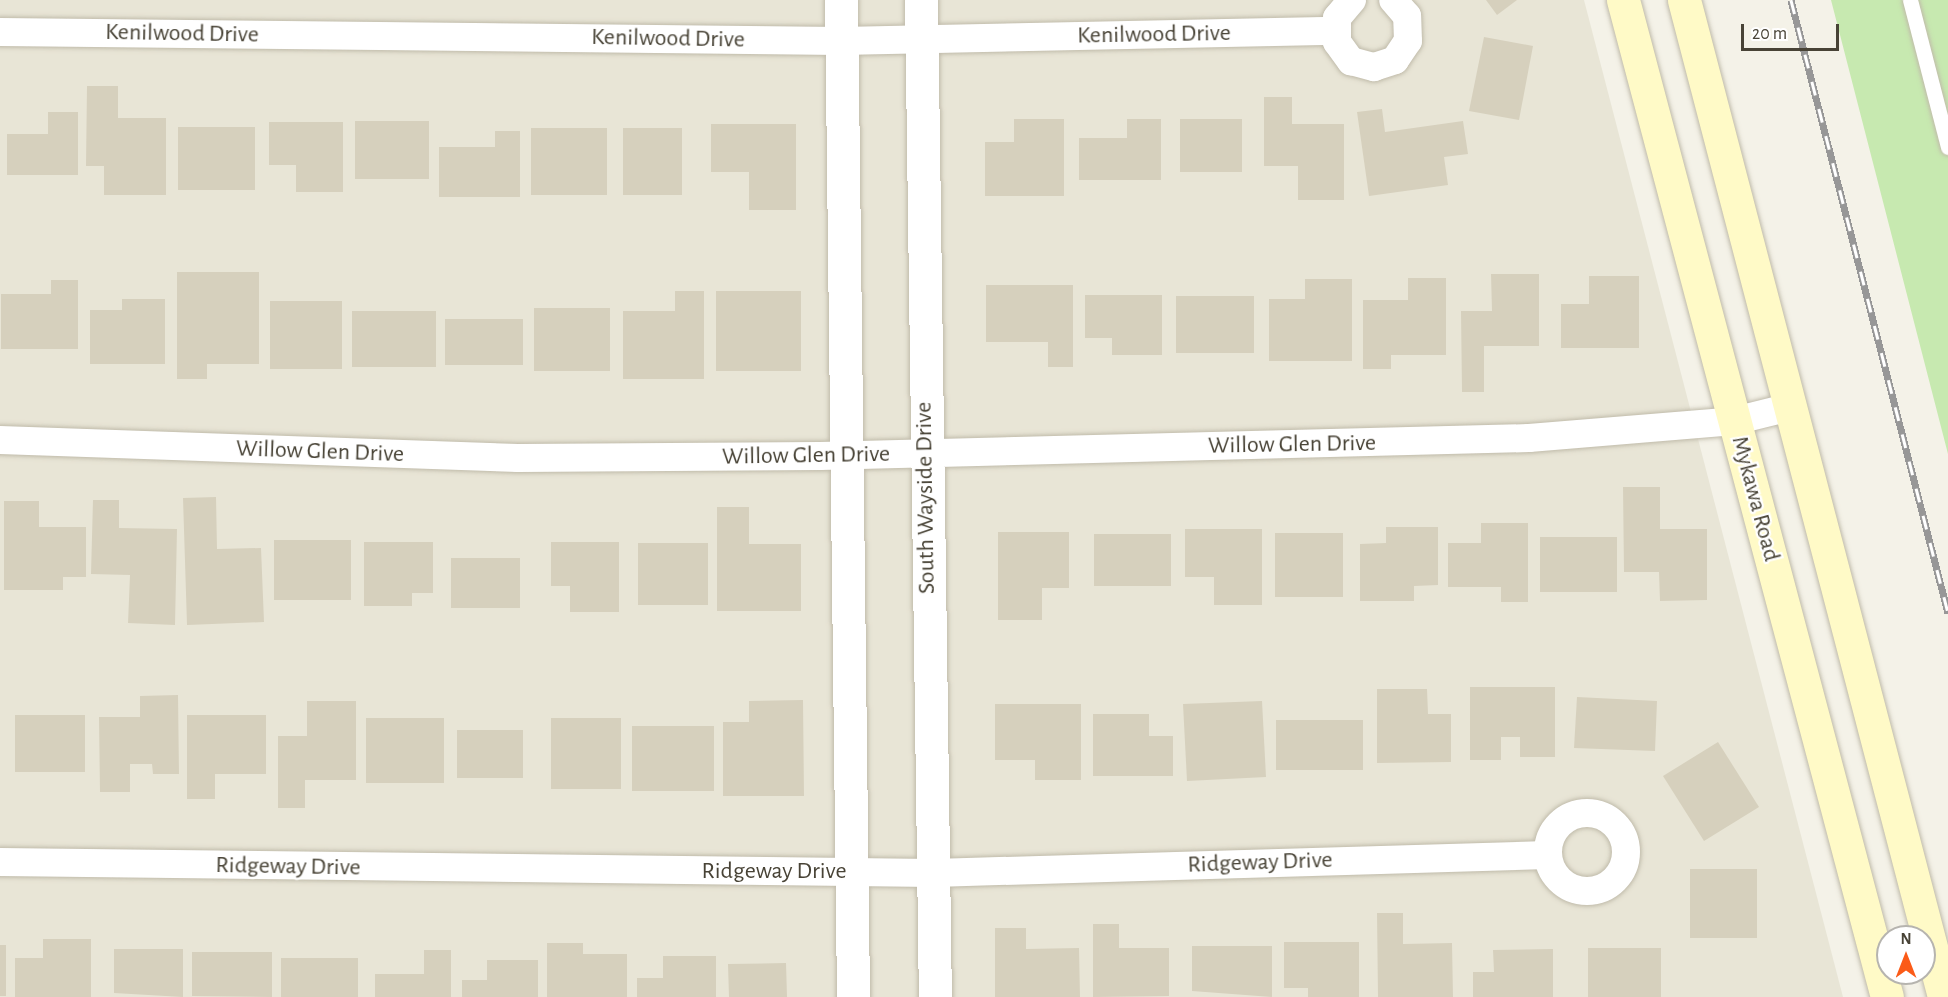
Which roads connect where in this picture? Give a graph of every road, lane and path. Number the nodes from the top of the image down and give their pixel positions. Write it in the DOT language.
graph roads {
  1 [pos="841,0"];
  2 [pos="921,0"];
  3 [pos="1352,0"];
  4 [pos="1393,0"];
  5 [pos="1623,0"];
  6 [pos="1684,0"];
  7 [pos="1910,0"];
  8 [pos="1336,31"];
  9 [pos="0,32"];
  10 [pos="919,40"];
  11 [pos="841,41"];
  12 [pos="1948,147"];
  13 [pos="1790,407"];
  14 [pos="1734,421"];
  15 [pos="0,440"];
  16 [pos="925,454"];
  17 [pos="845,456"];
  18 [pos="1547,855"];
  19 [pos="0,862"];
  20 [pos="852,873"];
  21 [pos="934,873"];
  22 [pos="854,997"];
  23 [pos="935,997"];
  24 [pos="1887,997"];
  25 [pos="1944,997"];
  1 -- 11 [label="street"];
  2 -- 10 [label="street, South Wayside Drive"];
  3 -- 8 [label="street"];
  4 -- 8 [label="street"];
  5 -- 14 [label="main road, Mykawa Road"];
  6 -- 13 [label="main road"];
  7 -- 12 [label="lane"];
  8 -- 10 [label="street, Kenilwood Drive"];
  9 -- 11 [label="street, Kenilwood Drive"];
  10 -- 11 [label="street, Kenilwood Drive"];
  10 -- 16 [label="street, South Wayside Drive"];
  11 -- 17 [label="street"];
  13 -- 14 [label="street, Willow Glen Drive"];
  13 -- 25 [label="main road"];
  14 -- 16 [label="street, Willow Glen Drive"];
  14 -- 24 [label="main road, Mykawa Road"];
  15 -- 17 [label="street, Willow Glen Drive"];
  16 -- 17 [label="street, Willow Glen Drive"];
  16 -- 21 [label="street, South Wayside Drive"];
  17 -- 20 [label="street"];
  18 -- 21 [label="street, Ridgeway Drive"];
  19 -- 20 [label="street, Ridgeway Drive"];
  20 -- 21 [label="street, Ridgeway Drive"];
  20 -- 22 [label="street"];
  21 -- 23 [label="street, South Wayside Drive"];
}
